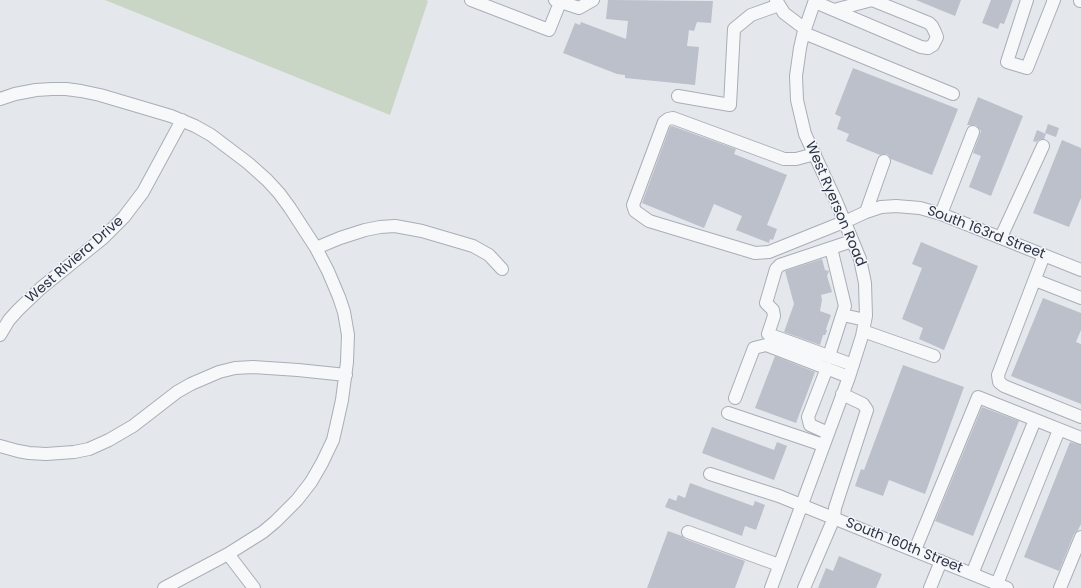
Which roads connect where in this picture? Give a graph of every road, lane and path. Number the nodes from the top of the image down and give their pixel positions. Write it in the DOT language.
graph roads {
  1 [pos="471,0"];
  2 [pos="593,0"];
  3 [pos="1027,0"];
  4 [pos="1053,0"];
  5 [pos="559,1"];
  6 [pos="815,1"];
  7 [pos="778,2"];
  8 [pos="834,10"];
  9 [pos="804,31"];
  10 [pos="953,94"];
  11 [pos="678,96"];
  12 [pos="0,99"];
  13 [pos="182,120"];
  14 [pos="973,132"];
  15 [pos="1043,146"];
  16 [pos="815,154"];
  17 [pos="884,161"];
  18 [pos="866,212"];
  19 [pos="941,214"];
  20 [pos="844,222"];
  21 [pos="1000,237"];
  22 [pos="852,241"];
  23 [pos="316,248"];
  24 [pos="831,248"];
  25 [pos="1044,255"];
  26 [pos="502,270"];
  27 [pos="1081,270"];
  28 [pos="1035,280"];
  29 [pos="1081,298"];
  30 [pos="843,315"];
  31 [pos="864,326"];
  32 [pos="0,335"];
  33 [pos="829,356"];
  34 [pos="934,356"];
  35 [pos="853,365"];
  36 [pos="826,368"];
  37 [pos="346,375"];
  38 [pos="849,377"];
  39 [pos="842,394"];
  40 [pos="735,398"];
  41 [pos="728,413"];
  42 [pos="1081,417"];
  43 [pos="1035,420"];
  44 [pos="1059,430"];
  45 [pos="828,433"];
  46 [pos="1081,438"];
  47 [pos="823,445"];
  48 [pos="0,446"];
  49 [pos="710,474"];
  50 [pos="801,505"];
  51 [pos="834,518"];
  52 [pos="688,532"];
  53 [pos="1081,536"];
  54 [pos="915,550"];
  55 [pos="228,554"];
  56 [pos="941,561"];
  57 [pos="779,565"];
  58 [pos="972,574"];
  59 [pos="1002,586"];
  60 [pos="164,588"];
  61 [pos="254,588"];
  62 [pos="771,588"];
  63 [pos="804,588"];
  64 [pos="930,588"];
  65 [pos="1060,588"];
  1 -- 5 [label="street"];
  2 -- 5 [label="street"];
  3 -- 4 [label="street"];
  6 -- 8 [label="street"];
  6 -- 9 [label="street, West Ryerson Road"];
  7 -- 9 [label="street"];
  7 -- 11 [label="street"];
  8 -- 8 [label="street"];
  9 -- 10 [label="street"];
  9 -- 16 [label="street, West Ryerson Road"];
  12 -- 13 [label="street"];
  13 -- 23 [label="street"];
  13 -- 32 [label="street, West Riviera Drive"];
  14 -- 19 [label="street"];
  15 -- 21 [label="street"];
  16 -- 20 [label="street, West Ryerson Road"];
  16 -- 20 [label="street, South 163rd Street"];
  17 -- 18 [label="street"];
  18 -- 19 [label="street, South 163rd Street"];
  18 -- 20 [label="street, South 163rd Street"];
  19 -- 21 [label="street, South 163rd Street"];
  20 -- 22 [label="street, West Ryerson Road"];
  21 -- 25 [label="street, South 163rd Street"];
  22 -- 24 [label="street"];
  22 -- 31 [label="street, West Ryerson Road"];
  23 -- 26 [label="street"];
  23 -- 37 [label="street"];
  24 -- 30 [label="street"];
  24 -- 33 [label="street"];
  25 -- 27 [label="street, South 163rd Street"];
  25 -- 28 [label="street"];
  28 -- 29 [label="street"];
  28 -- 42 [label="street"];
  30 -- 31 [label="street"];
  30 -- 33 [label="street"];
  31 -- 34 [label="street"];
  31 -- 35 [label="street, West Ryerson Road"];
  33 -- 35 [label="street"];
  35 -- 38 [label="street, West Ryerson Road"];
  36 -- 38 [label="street"];
  36 -- 40 [label="street"];
  36 -- 45 [label="street"];
  37 -- 48 [label="street"];
  37 -- 55 [label="street"];
  38 -- 39 [label="street, West Ryerson Road"];
  39 -- 45 [label="street, West Ryerson Road"];
  39 -- 51 [label="street"];
  41 -- 47 [label="street"];
  43 -- 44 [label="street"];
  43 -- 54 [label="street"];
  43 -- 58 [label="street"];
  44 -- 46 [label="street"];
  44 -- 59 [label="street"];
  45 -- 47 [label="street, West Ryerson Road"];
  47 -- 50 [label="street, West Ryerson Road"];
  49 -- 50 [label="street, South 160th Street"];
  50 -- 51 [label="street, South 160th Street"];
  50 -- 57 [label="street, West Ryerson Road"];
  51 -- 54 [label="street, South 160th Street"];
  51 -- 63 [label="street"];
  52 -- 57 [label="street"];
  53 -- 65 [label="street"];
  54 -- 56 [label="street, South 160th Street"];
  55 -- 60 [label="street"];
  55 -- 61 [label="street"];
  56 -- 58 [label="street, South 160th Street"];
  56 -- 64 [label="street"];
  57 -- 62 [label="street, West Ryerson Road"];
  58 -- 59 [label="street, South 160th Street"];
}
